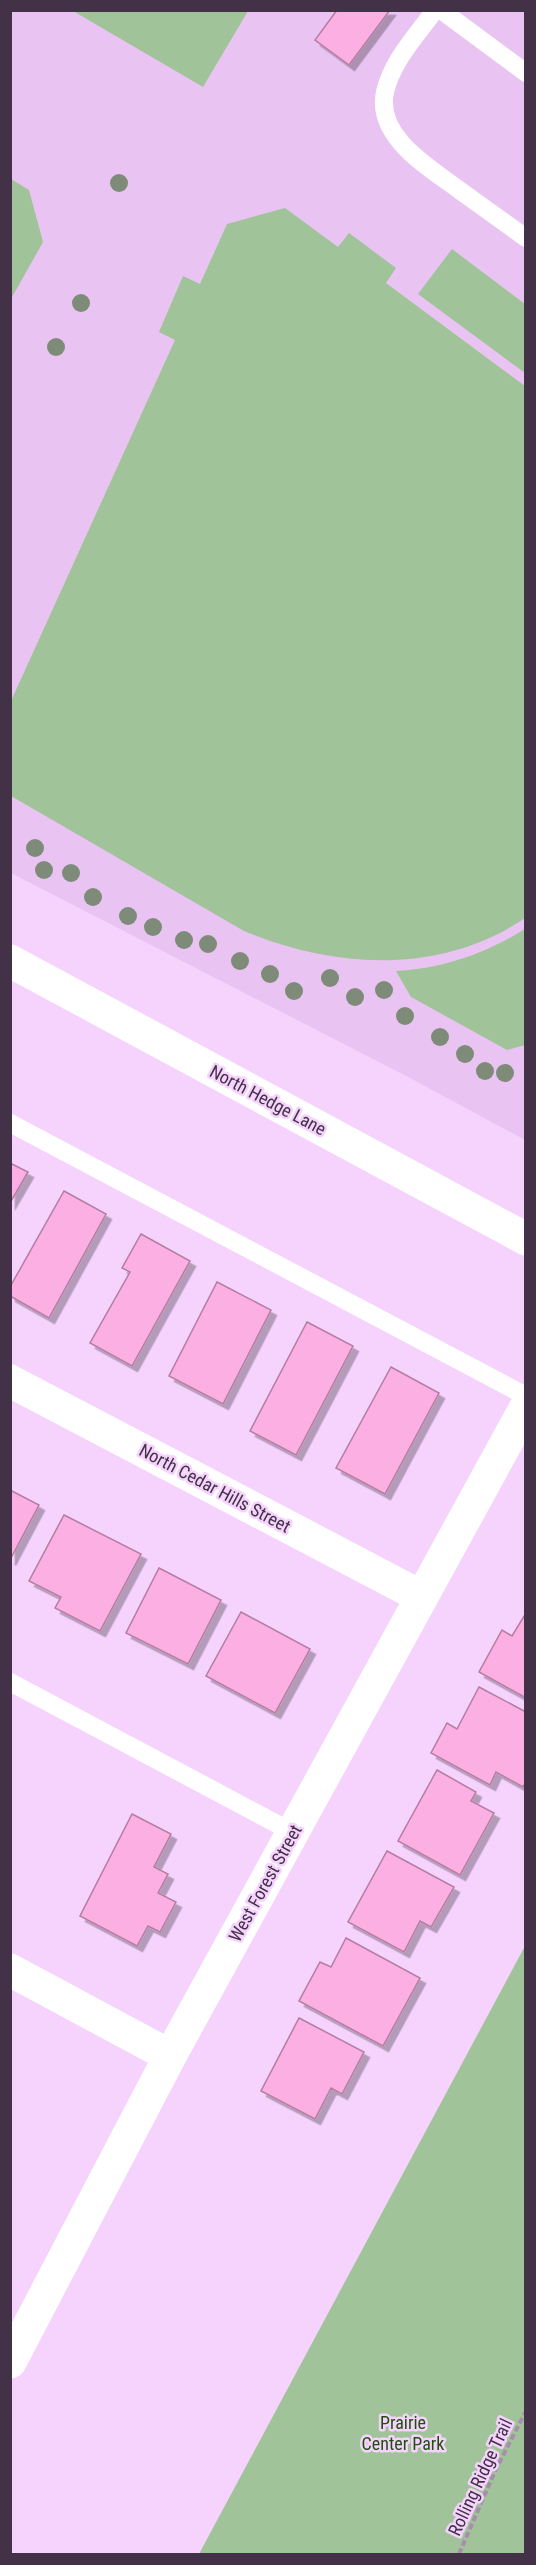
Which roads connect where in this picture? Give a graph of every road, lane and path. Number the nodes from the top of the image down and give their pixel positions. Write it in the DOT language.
graph roads {
  1 [pos="435,10"];
  2 [pos="441,10"];
  3 [pos="525,73"];
  4 [pos="525,238"];
  5 [pos="10,961"];
  6 [pos="10,1123"];
  7 [pos="525,1239"];
  8 [pos="10,1381"];
  9 [pos="525,1396"];
  10 [pos="525,1407"];
  11 [pos="420,1596"];
  12 [pos="10,1682"];
  13 [pos="292,1832"];
  14 [pos="10,1970"];
  15 [pos="170,2056"];
  16 [pos="10,2362"];
  17 [pos="525,2411"];
  18 [pos="459,2554"];
  1 -- 4 [label="lane"];
  2 -- 3 [label="lane"];
  5 -- 7 [label="street, North Hedge Lane"];
  6 -- 9 [label="lane"];
  8 -- 11 [label="street, North Cedar Hills Street"];
  10 -- 11 [label="street, West Forest Street"];
  11 -- 13 [label="street, West Forest Street"];
  12 -- 13 [label="lane"];
  13 -- 15 [label="street, West Forest Street"];
  14 -- 15 [label="street"];
  15 -- 16 [label="street, West Forest Street"];
  17 -- 18 [label="path, Rolling Ridge Trail"];
}
